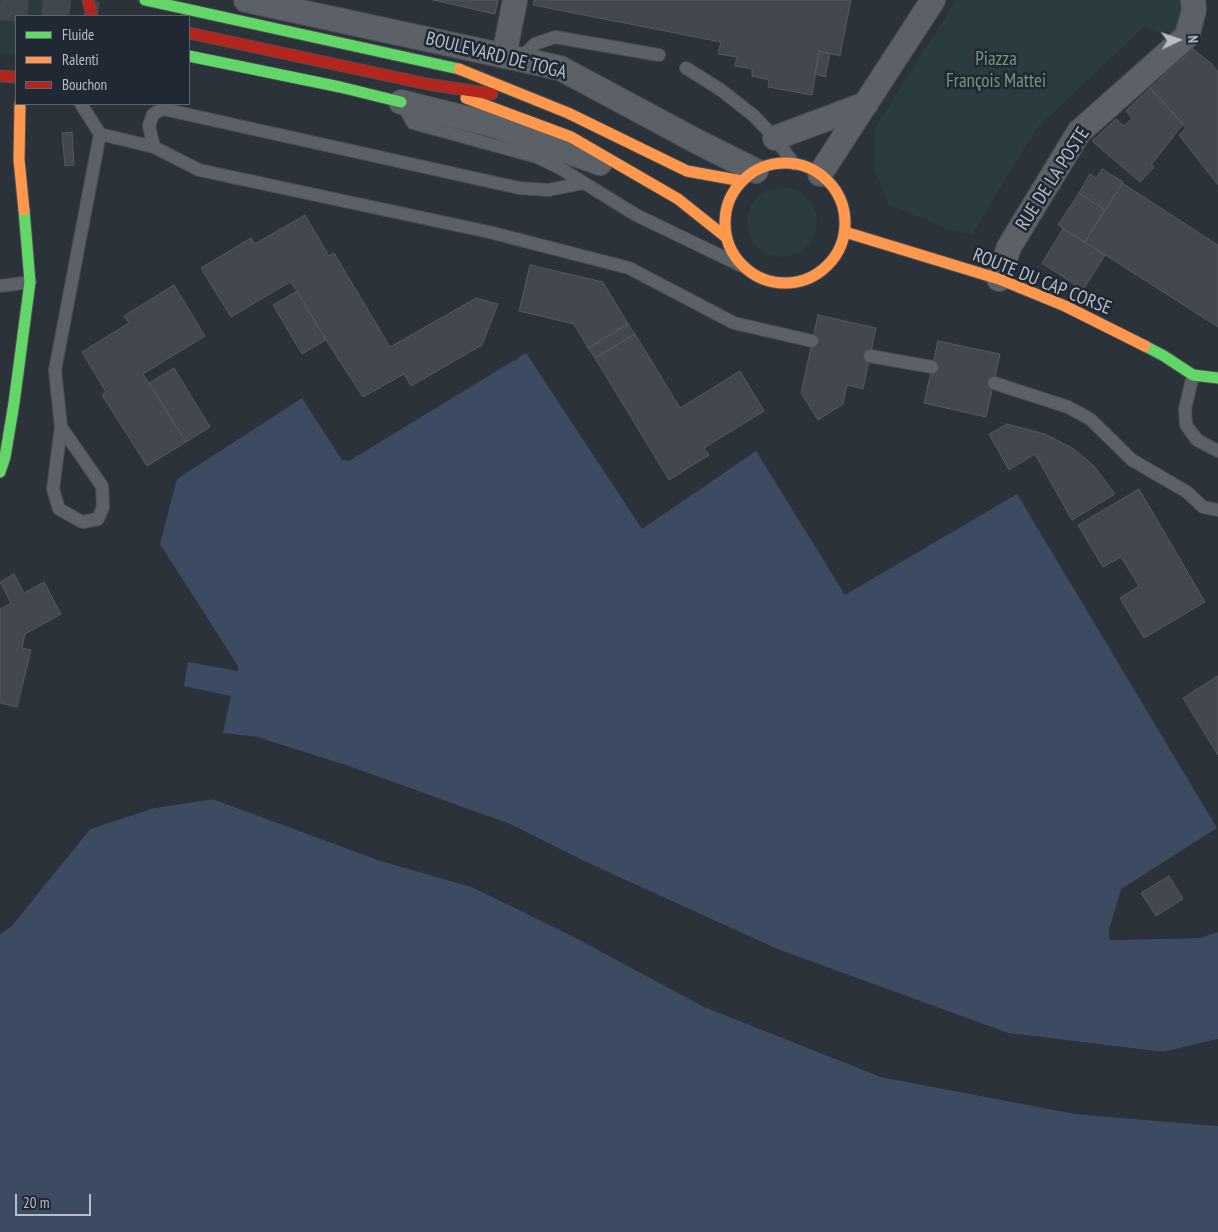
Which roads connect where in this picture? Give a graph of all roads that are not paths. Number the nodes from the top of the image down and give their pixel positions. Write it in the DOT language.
graph roads {
  1 [pos="88,0"];
  2 [pos="144,0"];
  3 [pos="246,0"];
  4 [pos="515,0"];
  5 [pos="933,0"];
  6 [pos="1193,0"];
  7 [pos="92,15"];
  8 [pos="190,32"];
  9 [pos="659,55"];
  10 [pos="190,56"];
  11 [pos="512,57"];
  12 [pos="686,68"];
  13 [pos="0,76"];
  14 [pos="15,77"];
  15 [pos="427,84"];
  16 [pos="540,101"];
  17 [pos="400,102"];
  18 [pos="866,104"];
  19 [pos="20,105"];
  20 [pos="82,105"];
  21 [pos="100,134"];
  22 [pos="775,138"];
  23 [pos="154,147"];
  24 [pos="794,164"];
  25 [pos="820,174"];
  26 [pos="749,176"];
  27 [pos="643,178"];
  28 [pos="584,183"];
  29 [pos="845,232"];
  30 [pos="727,238"];
  31 [pos="742,266"];
  32 [pos="999,280"];
  33 [pos="30,282"];
  34 [pos="0,286"];
  35 [pos="812,342"];
  36 [pos="870,356"];
  37 [pos="932,367"];
  38 [pos="1193,375"];
  39 [pos="1218,378"];
  40 [pos="994,383"];
  41 [pos="61,427"];
  42 [pos="1218,451"];
  43 [pos="0,472"];
  44 [pos="1218,510"];
  1 -- 7 [label="main road"];
  2 -- 16 [label="main road"];
  3 -- 11 [label="street, BOULEVARD DE TOGA"];
  4 -- 11 [label="street"];
  5 -- 18 [label="street"];
  6 -- 32 [label="street, RUE DE LA POSTE"];
  8 -- 15 [label="main road"];
  9 -- 11 [label="lane"];
  10 -- 17 [label="main road"];
  11 -- 26 [label="street, BOULEVARD DE TOGA"];
  12 -- 22 [label="lane"];
  13 -- 14 [label="main road"];
  15 -- 16 [label="main road"];
  15 -- 27 [label="main road"];
  16 -- 26 [label="main road"];
  17 -- 27 [label="street"];
  17 -- 28 [label="lane"];
  18 -- 22 [label="street"];
  18 -- 25 [label="street"];
  19 -- 33 [label="main road"];
  20 -- 21 [label="lane"];
  21 -- 23 [label="lane"];
  21 -- 41 [label="lane"];
  22 -- 24 [label="lane"];
  23 -- 28 [label="lane"];
  23 -- 35 [label="lane"];
  24 -- 25 [label="main road"];
  24 -- 26 [label="main road"];
  25 -- 29 [label="main road"];
  26 -- 30 [label="main road"];
  27 -- 30 [label="main road"];
  28 -- 31 [label="lane"];
  29 -- 31 [label="main road"];
  29 -- 32 [label="main road, ROUTE DU CAP CORSE"];
  30 -- 31 [label="main road"];
  32 -- 38 [label="main road, ROUTE DU CAP CORSE"];
  33 -- 34 [label="lane"];
  33 -- 43 [label="main road"];
  36 -- 37 [label="lane"];
  38 -- 39 [label="main road, ROUTE DU CAP CORSE"];
  38 -- 42 [label="lane"];
  40 -- 44 [label="lane"];
  41 -- 41 [label="lane"];
}
